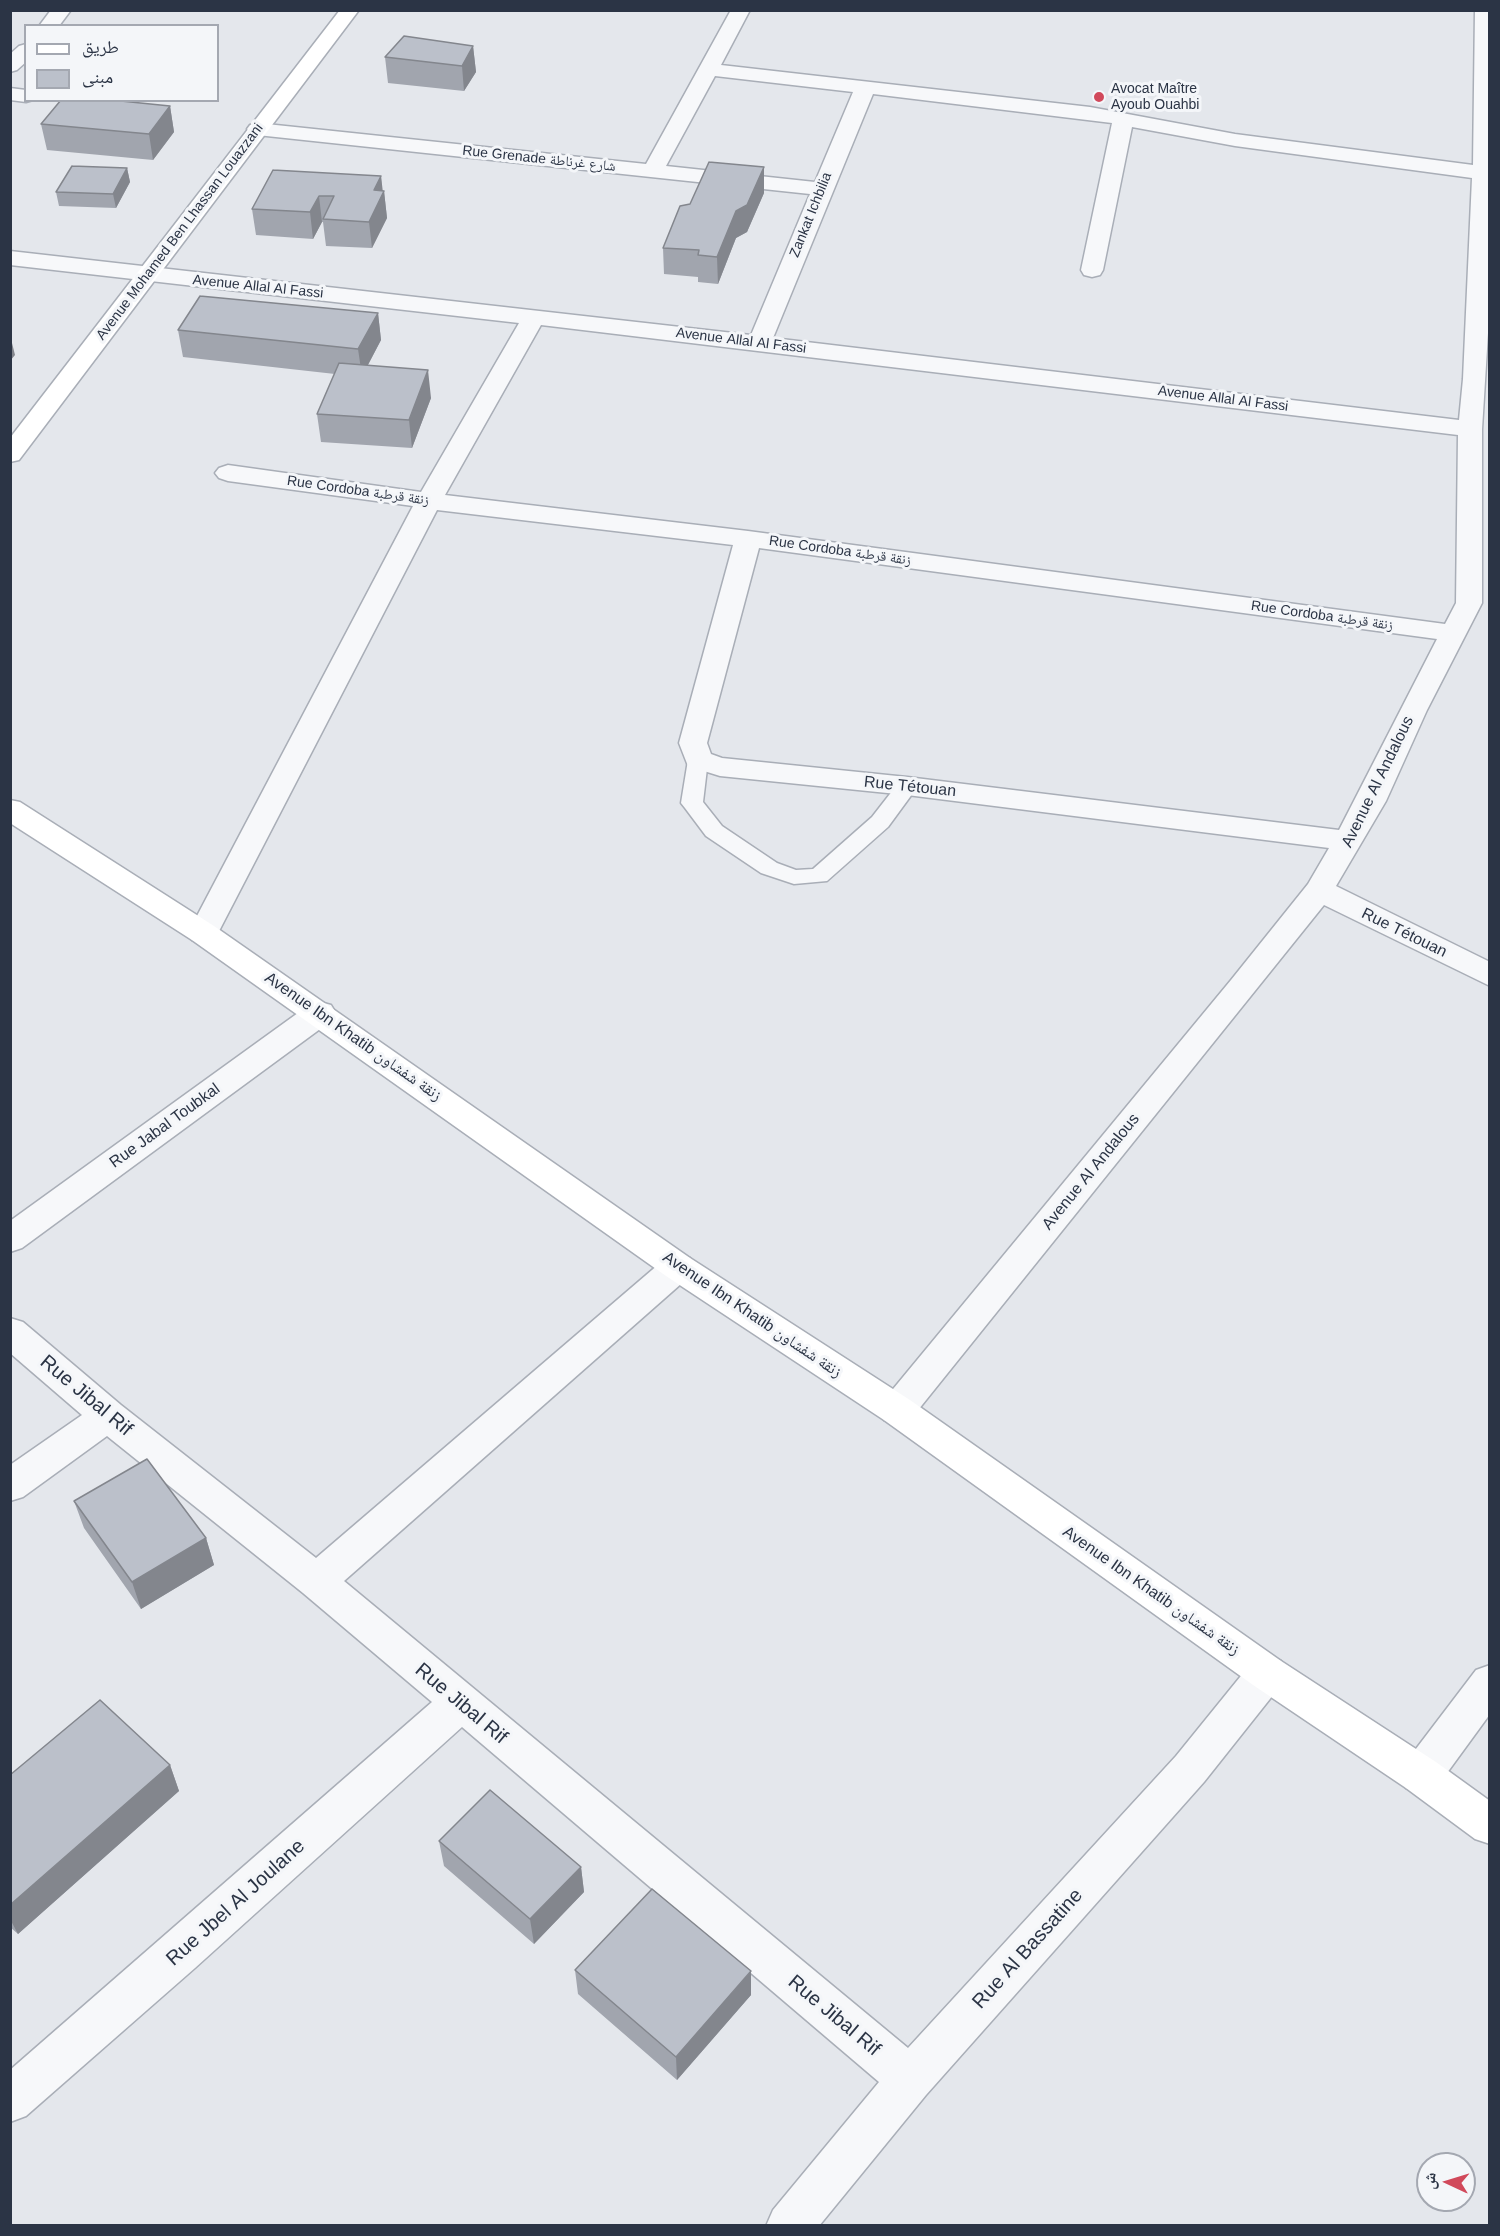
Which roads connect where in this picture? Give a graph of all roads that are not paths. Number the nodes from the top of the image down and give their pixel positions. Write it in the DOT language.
graph roads {
  1 [pos="62,10"];
  2 [pos="350,10"];
  3 [pos="741,10"];
  4 [pos="1485,10"];
  5 [pos="50,24"];
  6 [pos="24,52"];
  7 [pos="10,66"];
  8 [pos="711,70"];
  9 [pos="865,88"];
  10 [pos="1123,118"];
  11 [pos="257,129"];
  12 [pos="1487,145"];
  13 [pos="653,170"];
  14 [pos="1483,173"];
  15 [pos="821,189"];
  16 [pos="10,258"];
  17 [pos="1092,270"];
  18 [pos="150,274"];
  19 [pos="533,318"];
  20 [pos="759,343"];
  21 [pos="1482,382"];
  22 [pos="1470,429"];
  23 [pos="10,455"];
  24 [pos="228,473"];
  25 [pos="429,501"];
  26 [pos="748,539"];
  27 [pos="1490,569"];
  28 [pos="1469,603"];
  29 [pos="1452,633"];
  30 [pos="698,760"];
  31 [pos="908,786"];
  32 [pos="10,809"];
  33 [pos="1350,841"];
  34 [pos="1318,890"];
  35 [pos="203,933"];
  36 [pos="1490,975"];
  37 [pos="320,1013"];
  38 [pos="10,1239"];
  39 [pos="678,1267"];
  40 [pos="10,1332"];
  41 [pos="897,1410"];
  42 [pos="108,1416"];
  43 [pos="10,1486"];
  44 [pos="316,1581"];
  45 [pos="1268,1673"];
  46 [pos="1490,1682"];
  47 [pos="460,1703"];
  48 [pos="1421,1775"];
  49 [pos="1490,1825"];
  50 [pos="910,2079"];
  51 [pos="10,2100"];
  52 [pos="789,2226"];
  1 -- 5 [label="street"];
  2 -- 11 [label="street, Avenue Mohamed Ben Lhassan Louazzani"];
  3 -- 8 [label="street"];
  4 -- 12 [label="street, Avenue Al Andalous"];
  6 -- 7 [label="street"];
  8 -- 9 [label="street"];
  8 -- 13 [label="street"];
  9 -- 10 [label="street"];
  9 -- 15 [label="street, Zankat Ichbilia"];
  10 -- 14 [label="street"];
  10 -- 17 [label="street"];
  11 -- 13 [label="street, Rue Grenade شارع غرناطة"];
  11 -- 18 [label="street, Avenue Mohamed Ben Lhassan Louazzani"];
  12 -- 14 [label="street, Avenue Al Andalous"];
  13 -- 15 [label="street, Rue Grenade شارع غرناطة"];
  14 -- 21 [label="street, Avenue Al Andalous"];
  15 -- 20 [label="street, Zankat Ichbilia"];
  16 -- 18 [label="street, Avenue Allal Al Fassi"];
  18 -- 19 [label="street, Avenue Allal Al Fassi"];
  18 -- 23 [label="street, Avenue Mohamed Ben Lhassan Louazzani"];
  19 -- 20 [label="street, Avenue Allal Al Fassi"];
  19 -- 25 [label="street"];
  20 -- 22 [label="street, Avenue Allal Al Fassi"];
  21 -- 22 [label="street, Avenue Al Andalous"];
  22 -- 28 [label="street, Avenue Al Andalous"];
  24 -- 25 [label="street, Rue Cordoba زنقة قرطبة"];
  25 -- 26 [label="street, Rue Cordoba زنقة قرطبة"];
  25 -- 35 [label="street"];
  26 -- 29 [label="street, Rue Cordoba زنقة قرطبة"];
  26 -- 30 [label="street"];
  27 -- 28 [label="street"];
  28 -- 29 [label="street, Avenue Al Andalous"];
  29 -- 33 [label="street, Avenue Al Andalous"];
  30 -- 31 [label="street, Rue Tétouan"];
  30 -- 31 [label="lane"];
  31 -- 33 [label="street, Rue Tétouan"];
  32 -- 35 [label="street, Avenue Ibn Khatib زنقة شفشاون"];
  33 -- 34 [label="street, Avenue Al Andalous"];
  34 -- 36 [label="street, Rue Tétouan"];
  34 -- 41 [label="street, Avenue Al Andalous"];
  35 -- 37 [label="street, Avenue Ibn Khatib زنقة شفشاون"];
  37 -- 38 [label="street, Rue Jabal Toubkal"];
  37 -- 39 [label="street, Avenue Ibn Khatib زنقة شفشاون"];
  39 -- 41 [label="street, Avenue Ibn Khatib زنقة شفشاون"];
  39 -- 44 [label="street"];
  40 -- 42 [label="street, Rue Jibal Rif"];
  41 -- 45 [label="street, Avenue Ibn Khatib زنقة شفشاون"];
  42 -- 43 [label="street"];
  42 -- 44 [label="street, Rue Jibal Rif"];
  44 -- 47 [label="street, Rue Jibal Rif"];
  45 -- 48 [label="street, Avenue Ibn Khatib زنقة شفشاون"];
  45 -- 50 [label="street, Rue Al Bassatine"];
  46 -- 48 [label="street"];
  47 -- 50 [label="street, Rue Jibal Rif"];
  47 -- 51 [label="street, Rue Jbel Al Joulane"];
  48 -- 49 [label="street, Avenue Ibn Khatib زنقة شفشاون"];
  50 -- 52 [label="street, Rue Al Bassatine"];
}
